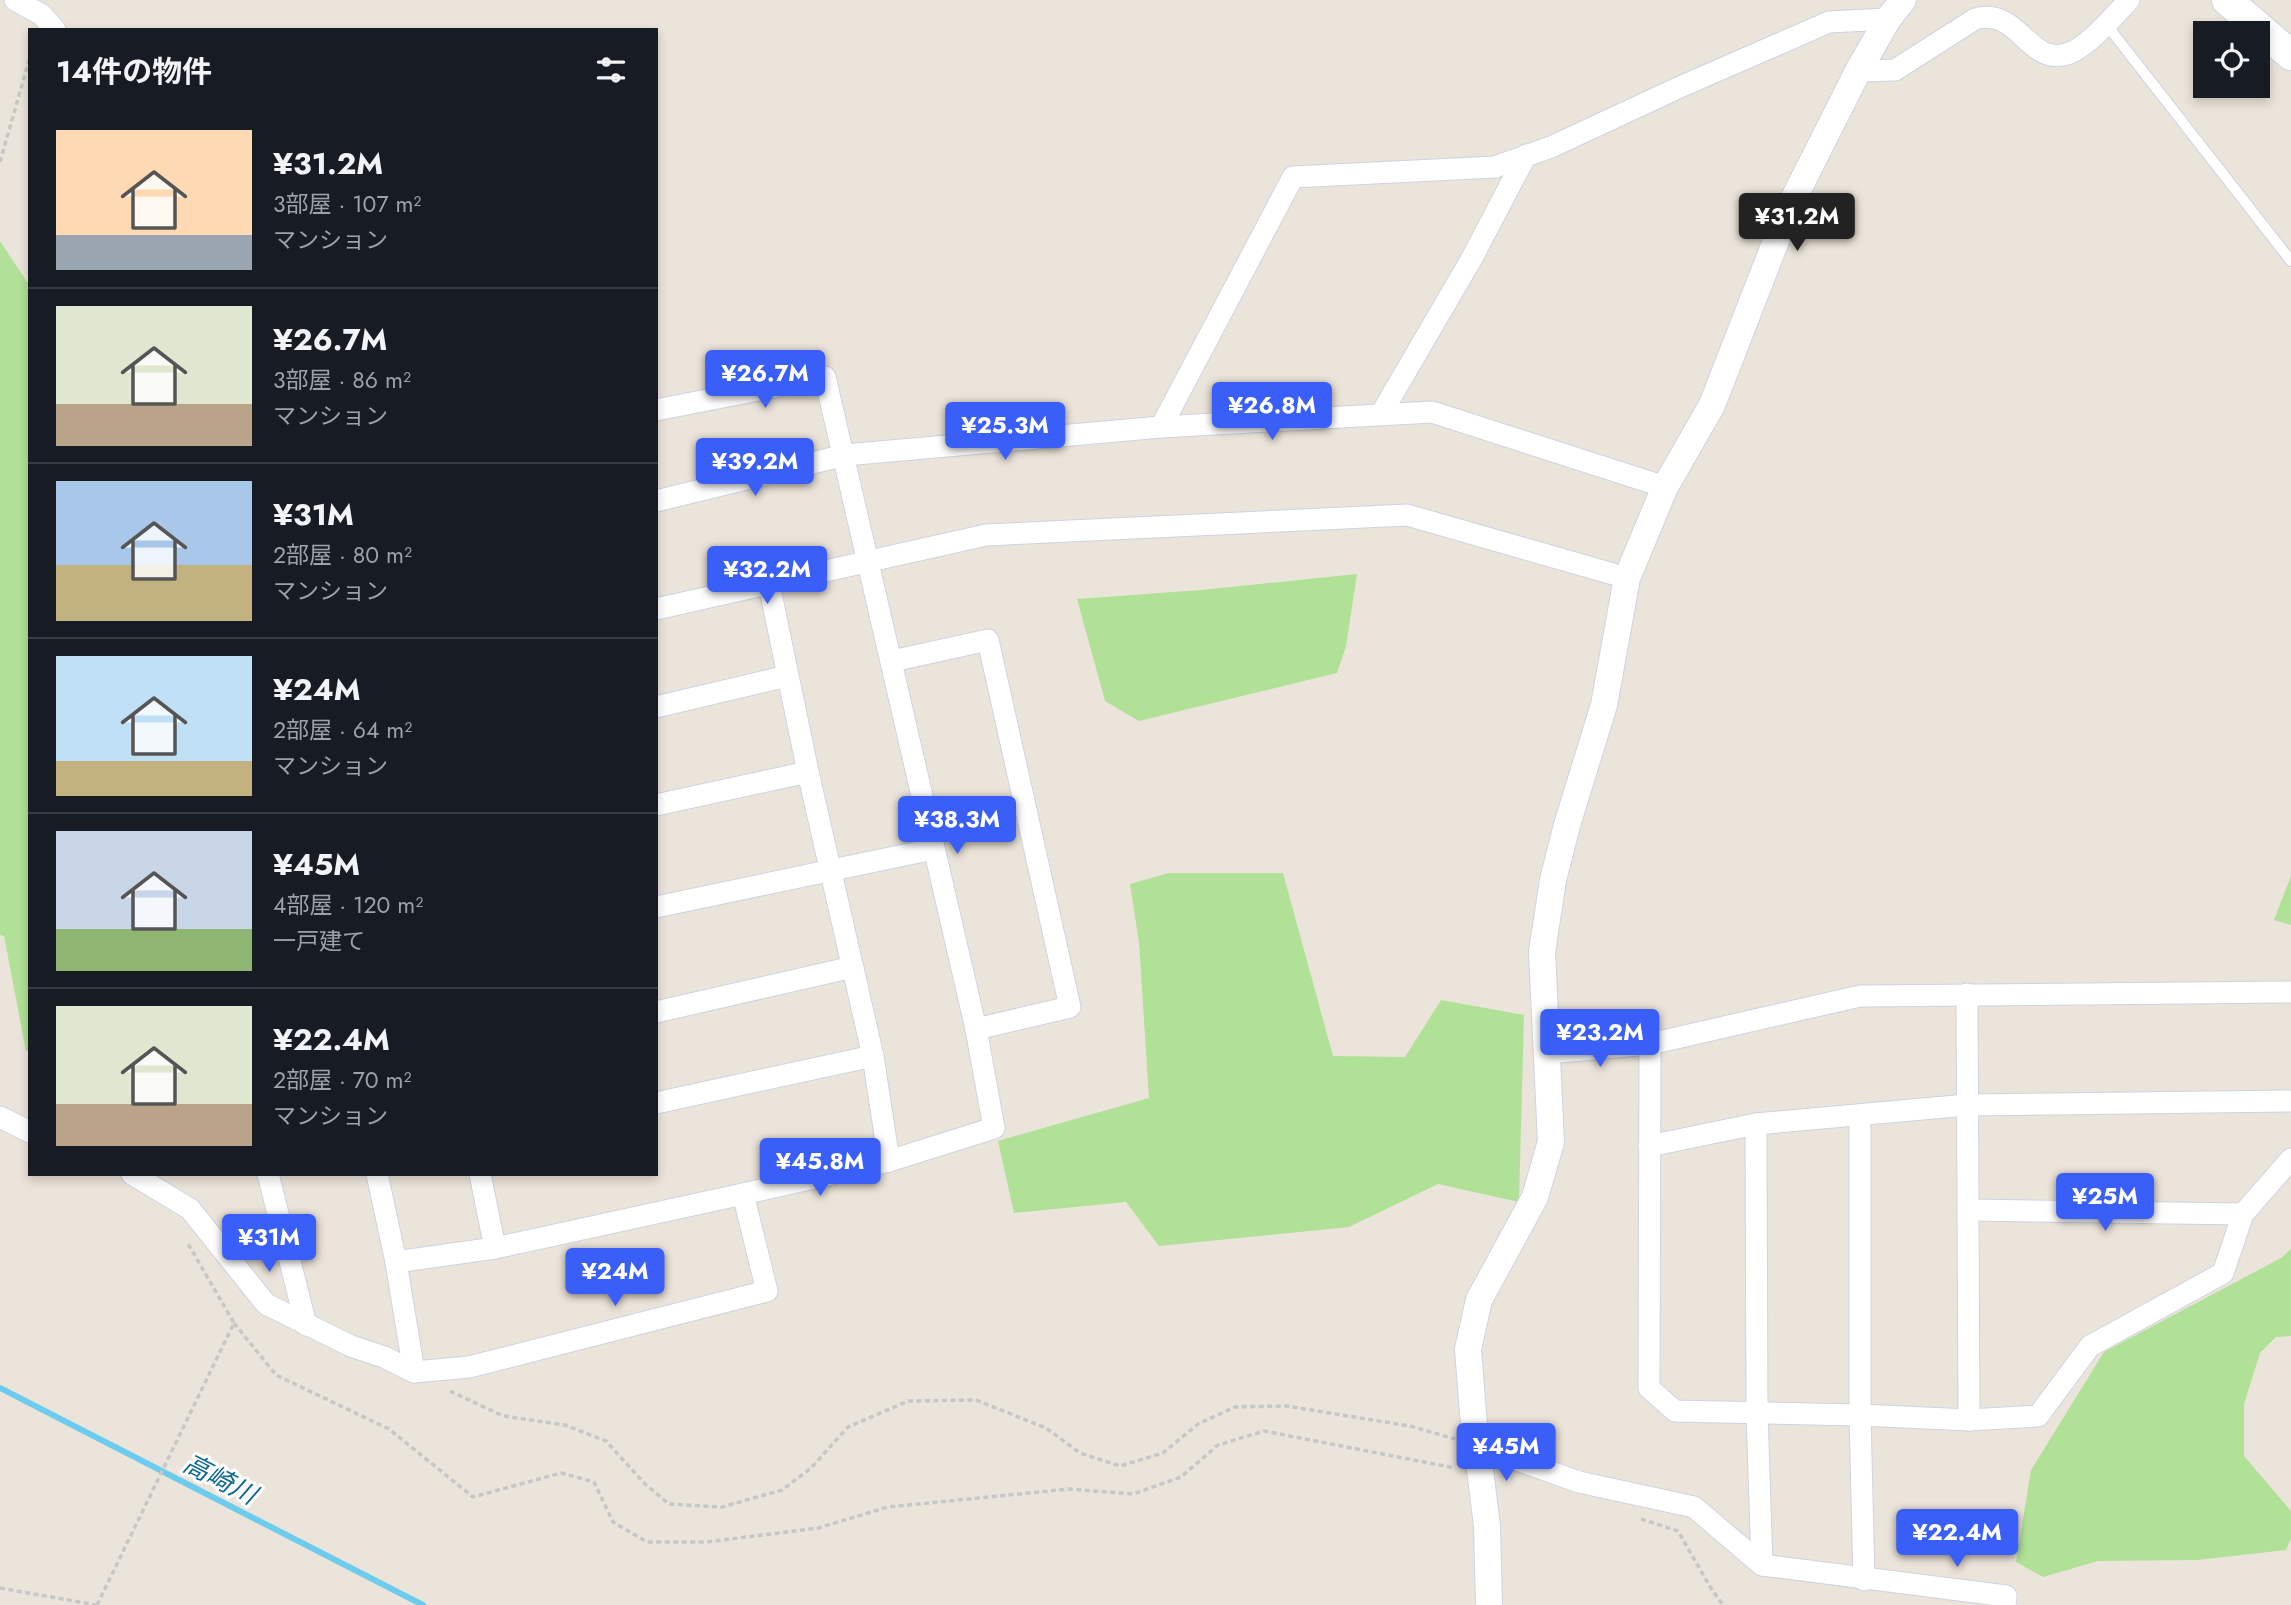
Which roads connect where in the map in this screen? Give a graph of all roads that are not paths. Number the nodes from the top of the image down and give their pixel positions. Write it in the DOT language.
graph roads {
  1 [pos="15,0"];
  2 [pos="2129,0"];
  3 [pos="2227,0"];
  4 [pos="1895,10"];
  5 [pos="50,15"];
  6 [pos="2106,24"];
  7 [pos="2291,55"];
  8 [pos="1858,71"];
  9 [pos="1526,155"];
  10 [pos="2291,261"];
  11 [pos="658,410"];
  12 [pos="1381,414"];
  13 [pos="1161,427"];
  14 [pos="845,456"];
  15 [pos="1665,487"];
  16 [pos="658,500"];
  17 [pos="869,562"];
  18 [pos="1627,578"];
  19 [pos="769,584"];
  20 [pos="658,609"];
  21 [pos="892,661"];
  22 [pos="787,676"];
  23 [pos="658,707"];
  24 [pos="808,772"];
  25 [pos="658,805"];
  26 [pos="933,849"];
  27 [pos="830,869"];
  28 [pos="658,907"];
  29 [pos="853,967"];
  30 [pos="2291,992"];
  31 [pos="1967,995"];
  32 [pos="658,1012"];
  33 [pos="976,1029"];
  34 [pos="1650,1044"];
  35 [pos="1547,1053"];
  36 [pos="873,1056"];
  37 [pos="2291,1101"];
  38 [pos="658,1103"];
  39 [pos="1967,1105"];
  40 [pos="1860,1115"];
  41 [pos="0,1117"];
  42 [pos="1756,1124"];
  43 [pos="28,1131"];
  44 [pos="1649,1146"];
  45 [pos="2291,1159"];
  46 [pos="889,1161"];
  47 [pos="135,1176"];
  48 [pos="269,1176"];
  49 [pos="377,1176"];
  50 [pos="480,1176"];
  51 [pos="743,1194"];
  52 [pos="1968,1210"];
  53 [pos="2243,1214"];
  54 [pos="495,1248"];
  55 [pos="396,1262"];
  56 [pos="306,1325"];
  57 [pos="414,1372"];
  58 [pos="1757,1412"];
  59 [pos="1860,1415"];
  60 [pos="1969,1420"];
  61 [pos="1478,1446"];
  62 [pos="1762,1565"];
  63 [pos="1864,1580"];
  64 [pos="1489,1605"];
  65 [pos="2006,1605"];
  1 -- 5 [label="street"];
  2 -- 6 [label="street"];
  3 -- 7 [label="main road"];
  4 -- 8 [label="street"];
  4 -- 9 [label="street"];
  6 -- 8 [label="street"];
  6 -- 10 [label="lane"];
  8 -- 15 [label="street"];
  9 -- 12 [label="street"];
  9 -- 13 [label="street"];
  11 -- 14 [label="street"];
  12 -- 13 [label="street"];
  12 -- 15 [label="street"];
  13 -- 14 [label="street"];
  14 -- 16 [label="street"];
  14 -- 17 [label="street"];
  15 -- 18 [label="street"];
  17 -- 18 [label="street"];
  17 -- 19 [label="street"];
  17 -- 21 [label="street"];
  18 -- 35 [label="street"];
  19 -- 20 [label="street"];
  19 -- 22 [label="street"];
  21 -- 26 [label="street"];
  21 -- 33 [label="street"];
  22 -- 23 [label="street"];
  22 -- 24 [label="street"];
  24 -- 25 [label="street"];
  24 -- 27 [label="street"];
  26 -- 27 [label="street"];
  26 -- 33 [label="street"];
  27 -- 28 [label="street"];
  27 -- 29 [label="street"];
  29 -- 32 [label="street"];
  29 -- 36 [label="street"];
  30 -- 31 [label="street"];
  31 -- 34 [label="street"];
  31 -- 39 [label="street"];
  33 -- 46 [label="street"];
  34 -- 35 [label="street"];
  34 -- 44 [label="street"];
  35 -- 61 [label="street"];
  36 -- 38 [label="street"];
  36 -- 46 [label="street"];
  37 -- 39 [label="street"];
  39 -- 40 [label="street"];
  39 -- 52 [label="street"];
  40 -- 42 [label="street"];
  40 -- 59 [label="street"];
  41 -- 43 [label="street"];
  42 -- 44 [label="street"];
  42 -- 58 [label="street"];
  44 -- 58 [label="street"];
  45 -- 53 [label="street"];
  46 -- 51 [label="street"];
  47 -- 56 [label="street"];
  48 -- 56 [label="street"];
  49 -- 55 [label="street"];
  50 -- 54 [label="street"];
  51 -- 54 [label="street"];
  51 -- 57 [label="street"];
  52 -- 53 [label="street"];
  52 -- 60 [label="street"];
  53 -- 60 [label="street"];
  54 -- 55 [label="street"];
  55 -- 57 [label="street"];
  56 -- 57 [label="street"];
  58 -- 59 [label="street"];
  58 -- 62 [label="street"];
  59 -- 60 [label="street"];
  59 -- 63 [label="street"];
  61 -- 62 [label="street"];
  61 -- 64 [label="street"];
  62 -- 63 [label="street"];
  63 -- 65 [label="street"];
}
